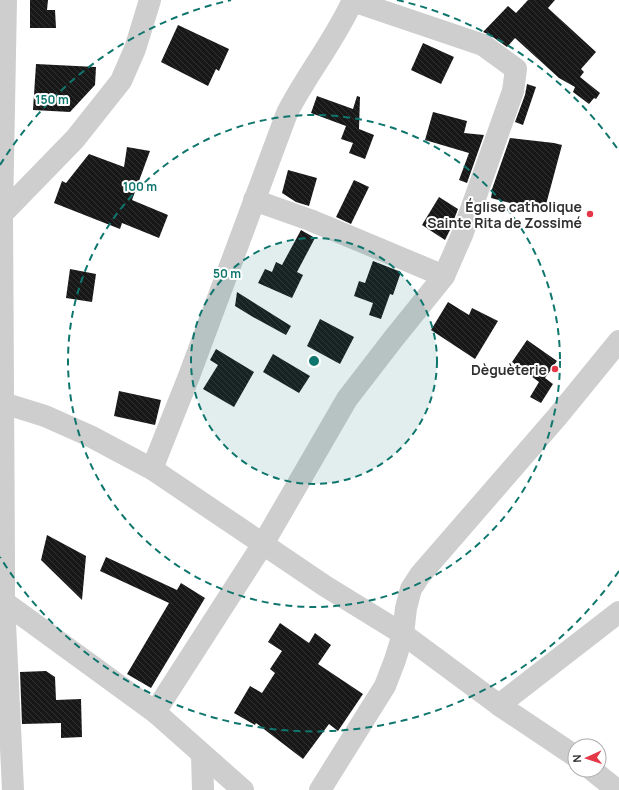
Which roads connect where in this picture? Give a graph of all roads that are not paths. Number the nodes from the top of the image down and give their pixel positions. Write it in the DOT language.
graph roads {
  1 [pos="6,0"];
  2 [pos="150,0"];
  3 [pos="353,1"];
  4 [pos="3,32"];
  5 [pos="254,200"];
  6 [pos="1,213"];
  7 [pos="444,276"];
  8 [pos="619,341"];
  9 [pos="3,403"];
  10 [pos="152,469"];
  11 [pos="263,544"];
  12 [pos="2,559"];
  13 [pos="4,602"];
  14 [pos="619,612"];
  15 [pos="403,634"];
  16 [pos="499,705"];
  17 [pos="155,712"];
  18 [pos="567,751"];
  19 [pos="202,754"];
  20 [pos="602,778"];
  21 [pos="13,790"];
  22 [pos="203,790"];
  23 [pos="243,790"];
  24 [pos="320,790"];
  25 [pos="617,790"];
  1 -- 4 [label="street"];
  2 -- 6 [label="street"];
  3 -- 5 [label="street"];
  3 -- 7 [label="street"];
  4 -- 6 [label="street"];
  5 -- 7 [label="street"];
  5 -- 10 [label="street"];
  6 -- 9 [label="street"];
  7 -- 11 [label="street"];
  8 -- 15 [label="street"];
  9 -- 10 [label="street"];
  9 -- 12 [label="street"];
  10 -- 11 [label="street"];
  11 -- 15 [label="street"];
  11 -- 17 [label="street"];
  12 -- 13 [label="street"];
  13 -- 17 [label="street"];
  13 -- 21 [label="street"];
  14 -- 16 [label="street"];
  15 -- 16 [label="street"];
  15 -- 24 [label="street"];
  16 -- 18 [label="street"];
  17 -- 19 [label="street"];
  19 -- 22 [label="street"];
  19 -- 23 [label="street"];
  20 -- 25 [label="street"];
}
